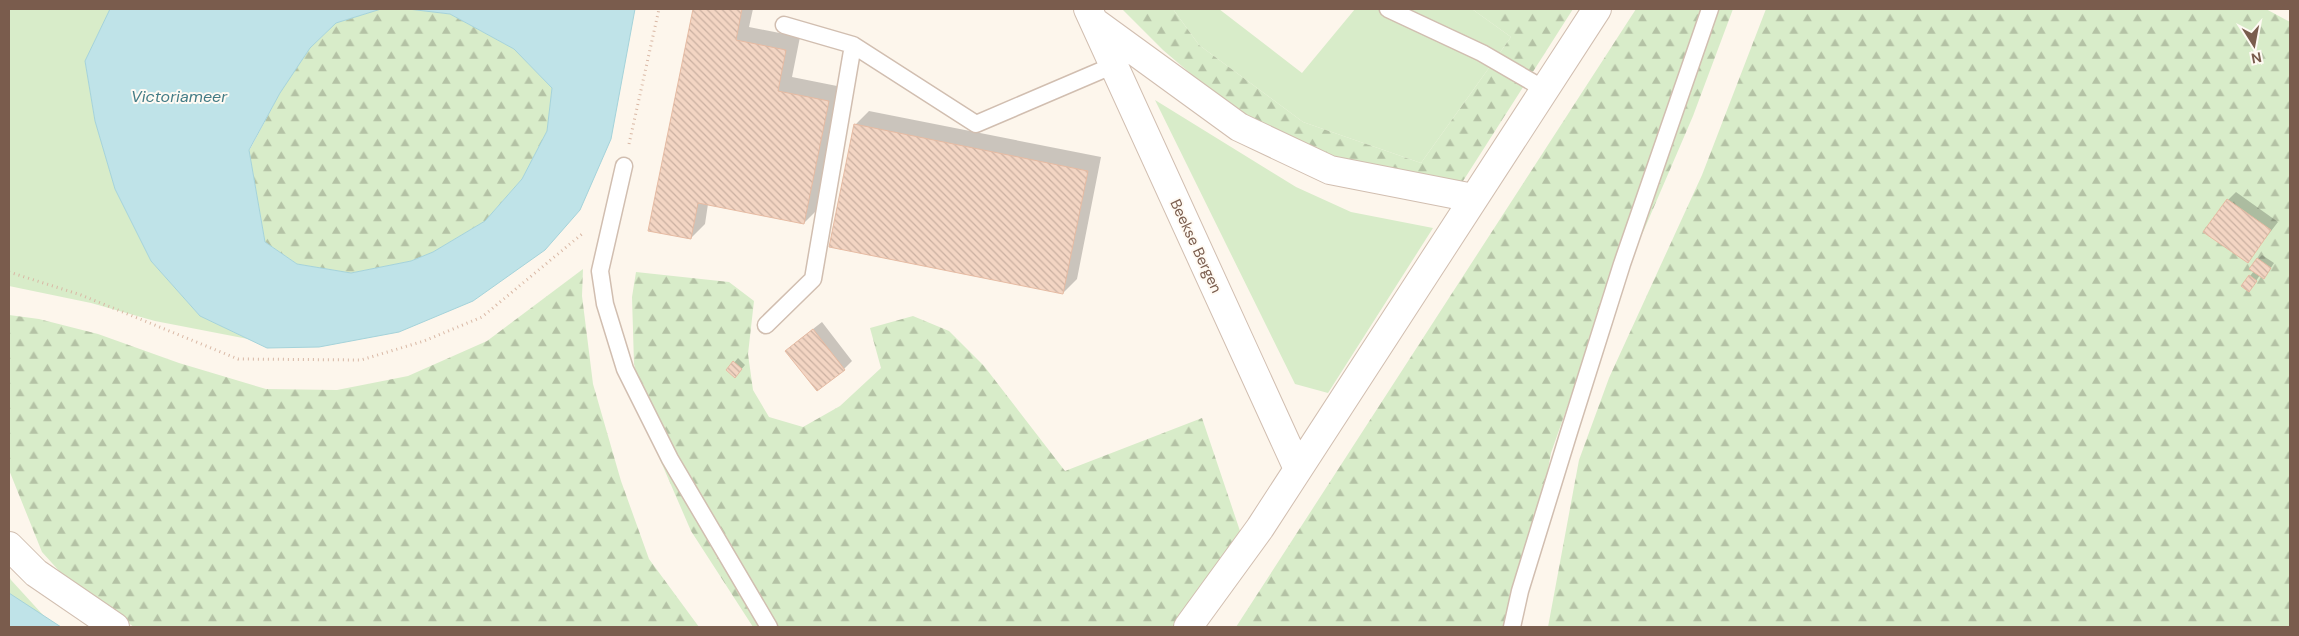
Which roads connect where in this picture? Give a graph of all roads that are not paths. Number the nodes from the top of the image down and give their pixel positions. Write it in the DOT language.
graph roads {
  1 [pos="1388,9"];
  2 [pos="1597,9"];
  3 [pos="1710,9"];
  4 [pos="1091,16"];
  5 [pos="784,26"];
  6 [pos="853,45"];
  7 [pos="1114,65"];
  8 [pos="1544,89"];
  9 [pos="624,166"];
  10 [pos="1473,198"];
  11 [pos="766,325"];
  12 [pos="1298,468"];
  13 [pos="9,546"];
  14 [pos="115,627"];
  15 [pos="769,627"];
  16 [pos="1188,627"];
  17 [pos="1512,627"];
  1 -- 8 [label="lane"];
  2 -- 8 [label="street"];
  3 -- 17 [label="lane"];
  4 -- 7 [label="street, Beekse Bergen"];
  4 -- 10 [label="street, Beekse Bergen"];
  5 -- 6 [label="lane"];
  6 -- 7 [label="lane"];
  6 -- 11 [label="lane"];
  7 -- 12 [label="street, Beekse Bergen"];
  8 -- 10 [label="street"];
  9 -- 15 [label="lane"];
  10 -- 12 [label="street"];
  12 -- 16 [label="street"];
  13 -- 14 [label="street"];
}
